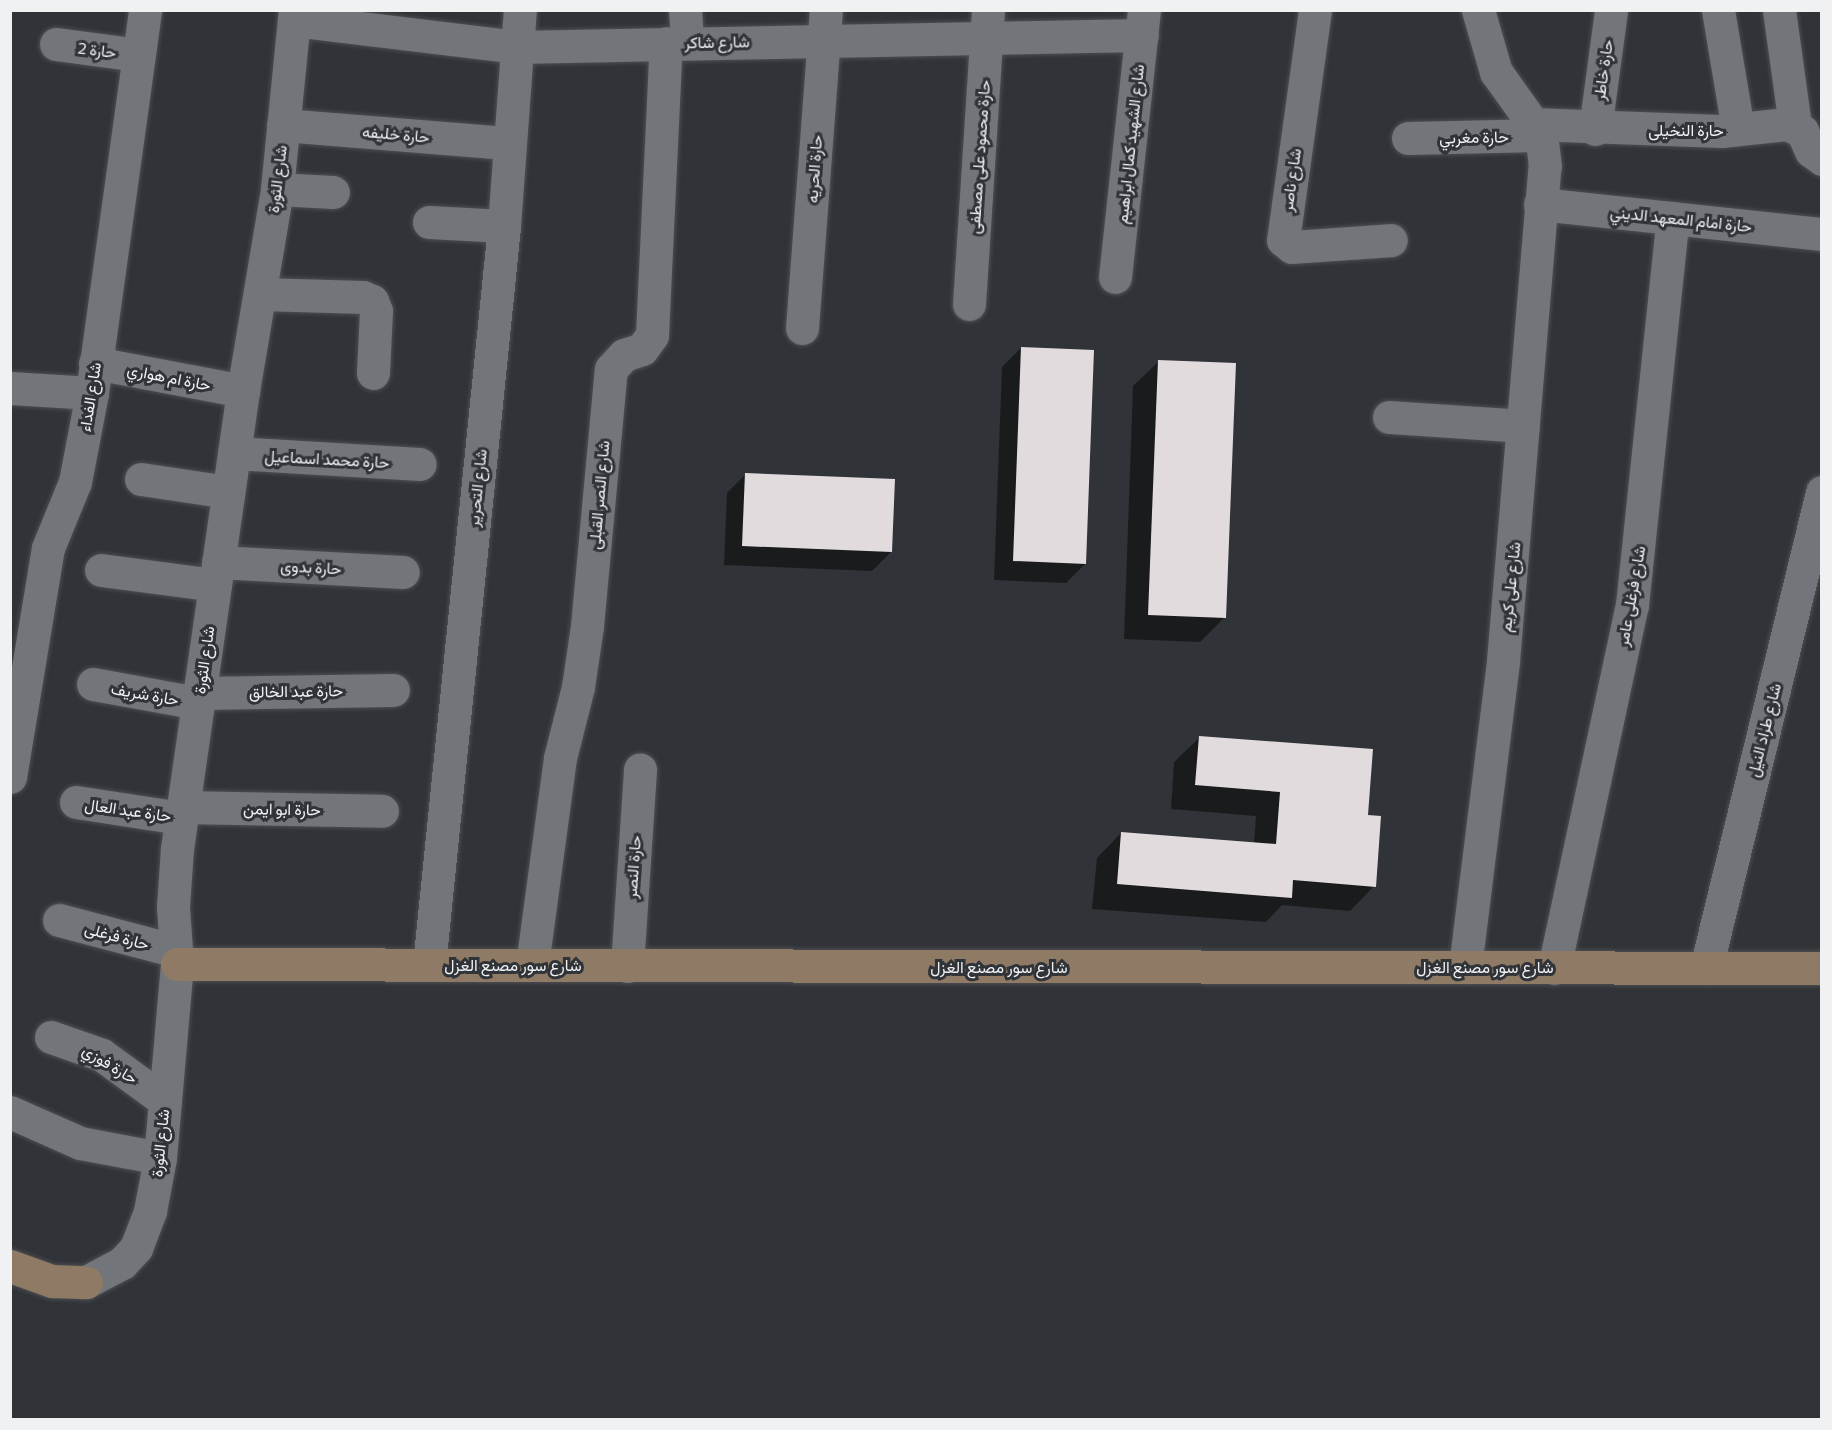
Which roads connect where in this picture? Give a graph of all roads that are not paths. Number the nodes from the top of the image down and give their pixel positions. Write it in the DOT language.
graph roads {
  1 [pos="145,10"];
  2 [pos="520,10"];
  3 [pos="1315,10"];
  4 [pos="1478,10"];
  5 [pos="1611,10"];
  6 [pos="1718,10"];
  7 [pos="1779,10"];
  8 [pos="295,15"];
  9 [pos="1143,22"];
  10 [pos="987,24"];
  11 [pos="825,25"];
  12 [pos="680,32"];
  13 [pos="56,44"];
  14 [pos="516,47"];
  15 [pos="138,55"];
  16 [pos="283,125"];
  17 [pos="1795,126"];
  18 [pos="1594,129"];
  19 [pos="1738,129"];
  20 [pos="1536,130"];
  21 [pos="1408,138"];
  22 [pos="509,143"];
  23 [pos="1821,159"];
  24 [pos="277,189"];
  25 [pos="333,192"];
  26 [pos="1540,204"];
  27 [pos="1673,218"];
  28 [pos="429,222"];
  29 [pos="504,226"];
  30 [pos="1821,234"];
  31 [pos="1390,240"];
  32 [pos="1115,277"];
  33 [pos="261,294"];
  34 [pos="969,303"];
  35 [pos="802,328"];
  36 [pos="373,373"];
  37 [pos="93,378"];
  38 [pos="10,388"];
  39 [pos="243,391"];
  40 [pos="1389,417"];
  41 [pos="1523,426"];
  42 [pos="234,453"];
  43 [pos="420,464"];
  44 [pos="141,479"];
  45 [pos="228,492"];
  46 [pos="1821,492"];
  47 [pos="100,570"];
  48 [pos="403,572"];
  49 [pos="217,573"];
  50 [pos="93,684"];
  51 [pos="393,690"];
  52 [pos="199,698"];
  53 [pos="640,769"];
  54 [pos="10,777"];
  55 [pos="76,802"];
  56 [pos="382,811"];
  57 [pos="181,812"];
  58 [pos="59,920"];
  59 [pos="176,958"];
  60 [pos="429,965"];
  61 [pos="532,965"];
  62 [pos="627,966"];
  63 [pos="1465,968"];
  64 [pos="1554,968"];
  65 [pos="1706,968"];
  66 [pos="1821,968"];
  67 [pos="51,1036"];
  68 [pos="165,1101"];
  69 [pos="10,1112"];
  70 [pos="160,1158"];
  71 [pos="10,1266"];
  1 -- 15 [label="street, شارع الفداء"];
  2 -- 14 [label="street, شارع التحرير"];
  3 -- 31 [label="street, شارع ناصر"];
  4 -- 20 [label="street"];
  5 -- 18 [label="street, حارة خاطر"];
  6 -- 19 [label="street"];
  7 -- 17 [label="street"];
  8 -- 14 [label="street, شارع شاكر"];
  8 -- 16 [label="street, شارع الثورة"];
  9 -- 10 [label="street, شارع شاكر"];
  9 -- 32 [label="street, شارع الشهيد كمال ابراهيم"];
  10 -- 11 [label="street, شارع شاكر"];
  10 -- 34 [label="street, حارة محمود على مصطفى"];
  11 -- 12 [label="street, شارع شاكر"];
  11 -- 35 [label="street, حارة الحريه"];
  12 -- 14 [label="street, شارع شاكر"];
  12 -- 61 [label="street, شارع النصر القبلى"];
  13 -- 15 [label="street, حارة 2"];
  14 -- 22 [label="street, شارع التحرير"];
  15 -- 37 [label="street, شارع الفداء"];
  16 -- 22 [label="street, حارة خليفه"];
  16 -- 24 [label="street, شارع الثورة"];
  17 -- 19 [label="street, حارة النخيلى"];
  17 -- 23 [label="street"];
  18 -- 19 [label="street, حارة النخيلى"];
  18 -- 20 [label="street, حارة النخيلى"];
  20 -- 21 [label="street, حارة مغربي"];
  20 -- 26 [label="street, شارع على كريم"];
  22 -- 29 [label="street, شارع التحرير"];
  24 -- 25 [label="street"];
  24 -- 33 [label="street, شارع الثورة"];
  26 -- 27 [label="street, حارة امام المعهد الديني"];
  26 -- 41 [label="street, شارع على كريم"];
  27 -- 30 [label="street, حارة امام المعهد الديني"];
  27 -- 64 [label="street, شارع فرغلى عامر"];
  28 -- 29 [label="street"];
  29 -- 60 [label="street, شارع التحرير"];
  33 -- 36 [label="street"];
  33 -- 39 [label="street, شارع الثورة"];
  37 -- 38 [label="street, حارة ام هواري"];
  37 -- 39 [label="street, حارة ام هواري"];
  37 -- 54 [label="street, شارع الفداء"];
  39 -- 42 [label="street, شارع الثورة"];
  40 -- 41 [label="street"];
  41 -- 63 [label="street, شارع على كريم"];
  42 -- 43 [label="street, حارة محمد اسماعيل"];
  42 -- 45 [label="street, شارع الثورة"];
  44 -- 45 [label="street"];
  45 -- 49 [label="street, شارع الثورة"];
  46 -- 65 [label="street, شارع طراد النيل"];
  47 -- 49 [label="street, حارة بدوى"];
  48 -- 49 [label="street, حارة بدوى"];
  49 -- 52 [label="street, شارع الثورة"];
  50 -- 52 [label="street, حارة شريف"];
  51 -- 52 [label="street, حارة عبد الخالق"];
  52 -- 57 [label="street, شارع الثورة"];
  53 -- 62 [label="street, حارة النصر"];
  55 -- 57 [label="street, حارة عبد العال"];
  56 -- 57 [label="street, حارة ابو ايمن"];
  57 -- 59 [label="street, شارع الثورة"];
  58 -- 59 [label="street, حارة فرغلى"];
  59 -- 60 [label="street, شارع سور مصنع الغزل"];
  59 -- 68 [label="street, شارع الثورة"];
  60 -- 61 [label="street, شارع سور مصنع الغزل"];
  61 -- 62 [label="street, شارع سور مصنع الغزل"];
  62 -- 63 [label="street, شارع سور مصنع الغزل"];
  63 -- 64 [label="street, شارع سور مصنع الغزل"];
  64 -- 65 [label="street, شارع سور مصنع الغزل"];
  65 -- 66 [label="street, شارع سور مصنع الغزل"];
  67 -- 68 [label="street, حارة فوزي"];
  68 -- 70 [label="street, شارع الثورة"];
  69 -- 70 [label="street"];
  70 -- 71 [label="street, شارع الثورة"];
}
